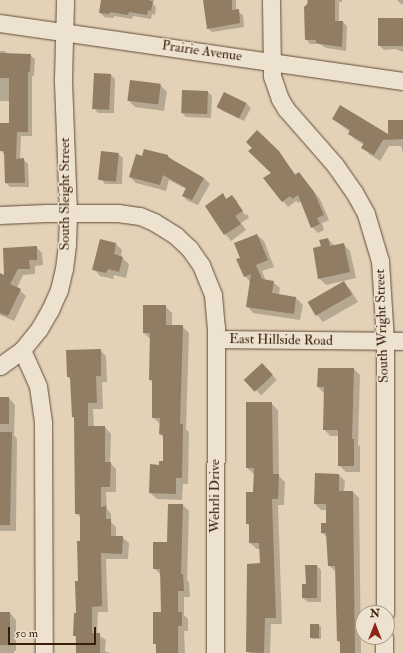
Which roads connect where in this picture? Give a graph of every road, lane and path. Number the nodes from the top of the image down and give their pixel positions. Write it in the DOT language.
graph roads {
  1 [pos="65,0"];
  2 [pos="271,0"];
  3 [pos="0,23"];
  4 [pos="65,31"];
  5 [pos="271,62"];
  6 [pos="403,81"];
  7 [pos="68,212"];
  8 [pos="0,216"];
  9 [pos="217,339"];
  10 [pos="385,341"];
  11 [pos="403,341"];
  12 [pos="22,350"];
  13 [pos="0,366"];
  14 [pos="384,605"];
  15 [pos="44,653"];
  16 [pos="216,653"];
  1 -- 4 [label="street, South Sleight Street"];
  2 -- 5 [label="street, South Wright Street"];
  3 -- 4 [label="street, Prairie Avenue"];
  4 -- 5 [label="street, Prairie Avenue"];
  4 -- 7 [label="street, South Sleight Street"];
  5 -- 6 [label="street, Prairie Avenue"];
  5 -- 10 [label="street, South Wright Street"];
  7 -- 8 [label="street, East Hillside Road"];
  7 -- 9 [label="street, East Hillside Road"];
  7 -- 12 [label="street, South Sleight Street"];
  9 -- 10 [label="street, East Hillside Road"];
  9 -- 16 [label="street, Wehrli Drive"];
  10 -- 11 [label="street, East Hillside Road"];
  10 -- 14 [label="street, South Wright Street"];
  12 -- 13 [label="street, South Sleight Street"];
  12 -- 15 [label="street"];
}
